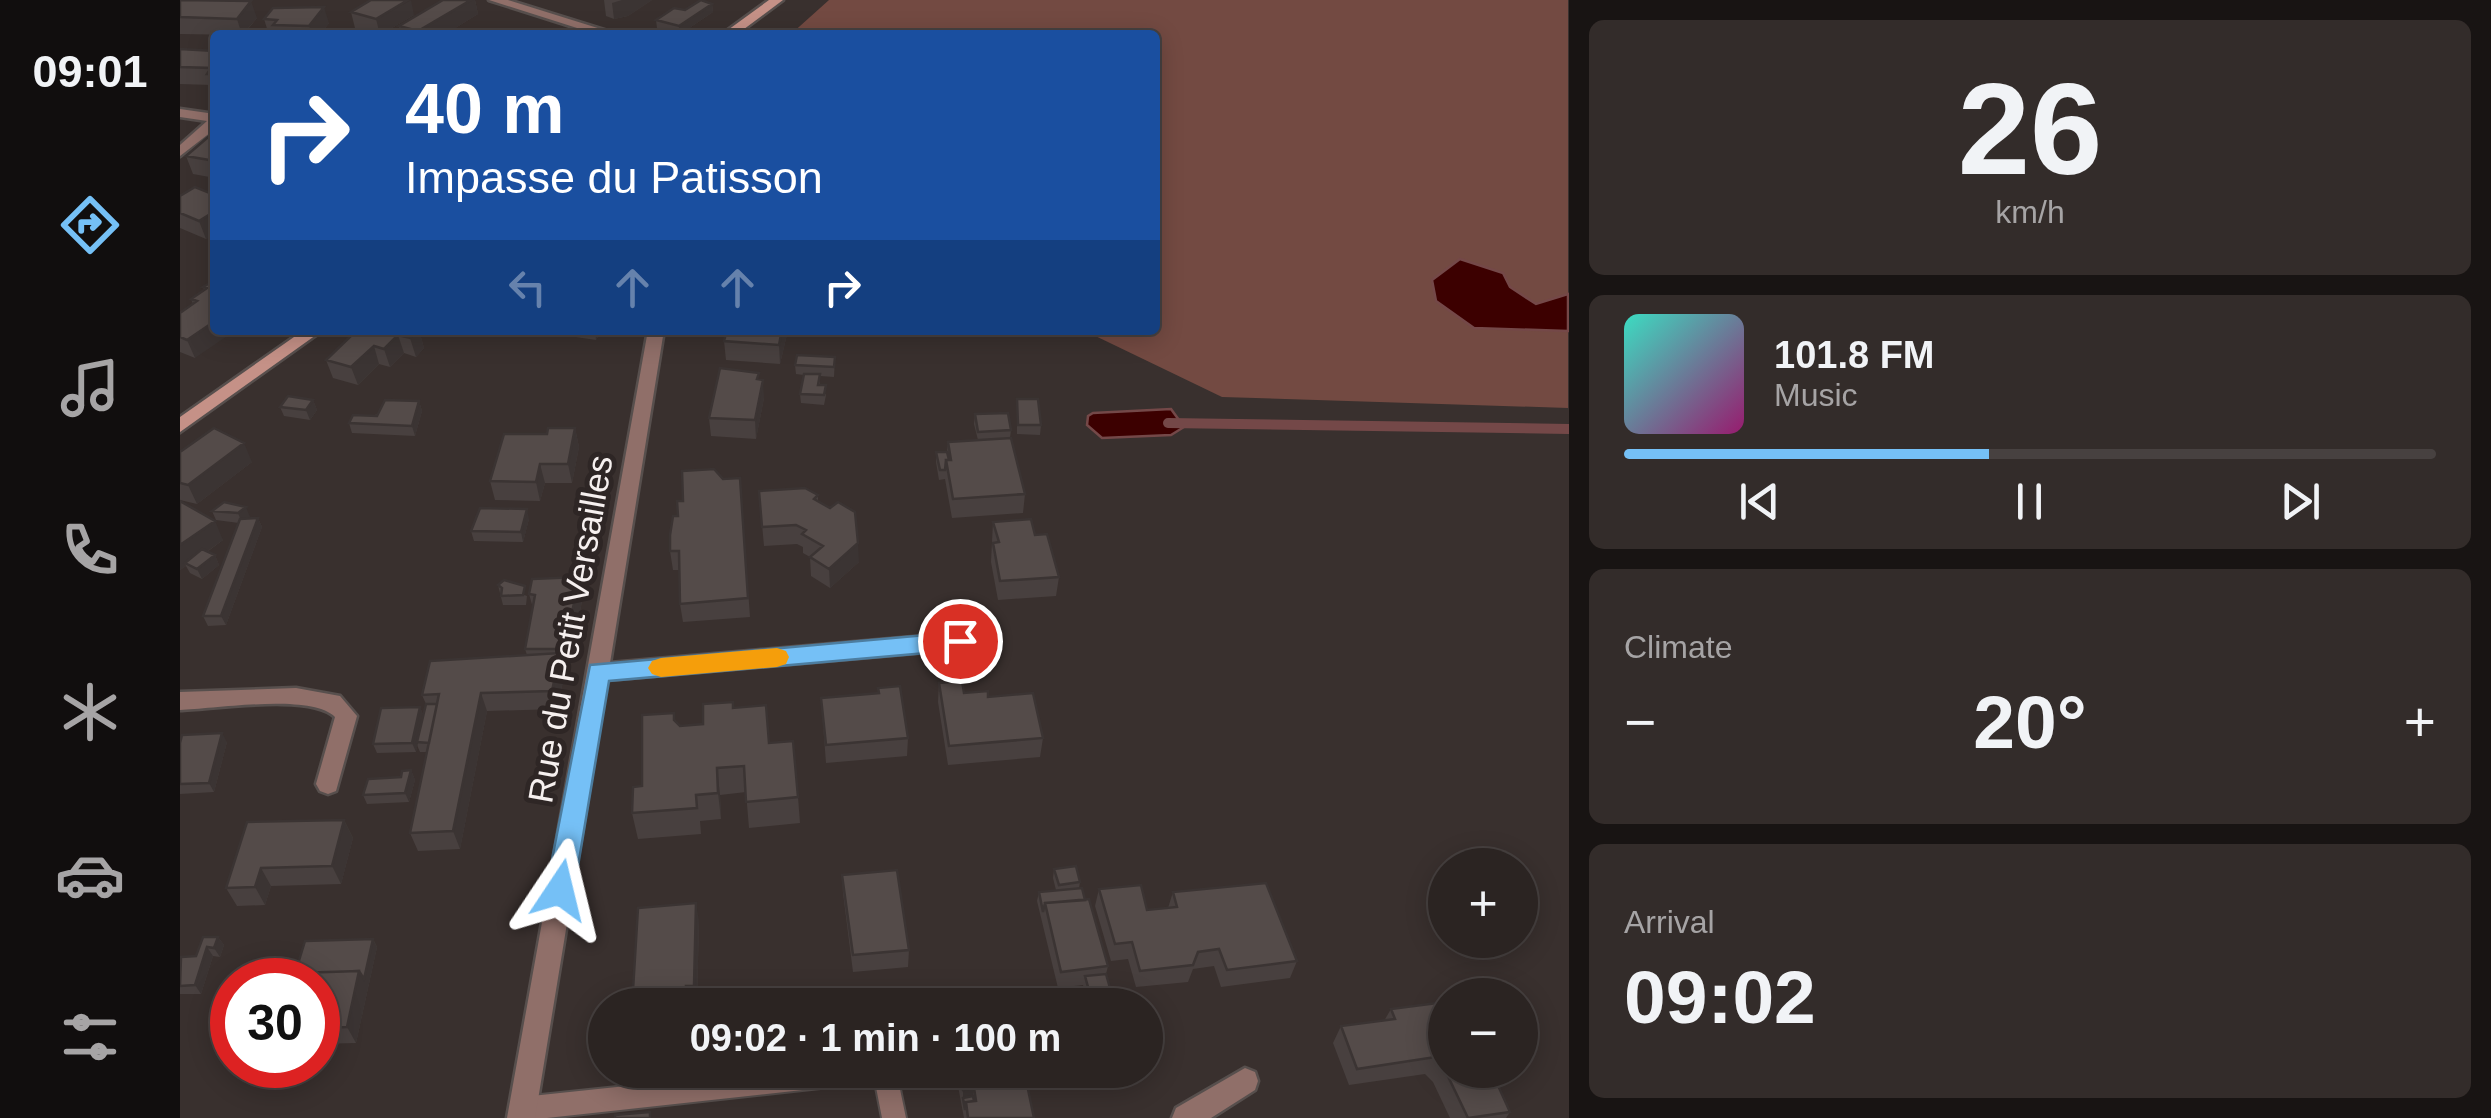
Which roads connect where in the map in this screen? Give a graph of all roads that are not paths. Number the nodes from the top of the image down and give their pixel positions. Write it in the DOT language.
graph roads {
  1 [pos="495,0"];
  2 [pos="777,0"];
  3 [pos="596,30"];
  4 [pos="735,30"];
  5 [pos="180,112"];
  6 [pos="210,119"];
  7 [pos="210,125"];
  8 [pos="180,152"];
  9 [pos="308,335"];
  10 [pos="655,335"];
  11 [pos="180,426"];
  12 [pos="960,641"];
  13 [pos="598,672"];
  14 [pos="180,701"];
  15 [pos="328,784"];
  16 [pos="1245,1081"];
  17 [pos="521,1113"];
  18 [pos="894,1118"];
  19 [pos="1186,1118"];
  1 -- 3 [label="street"];
  2 -- 4 [label="main road"];
  5 -- 6 [label="street"];
  7 -- 8 [label="street"];
  9 -- 11 [label="main road"];
  10 -- 13 [label="street, Rue du Petit Versailles"];
  12 -- 13 [label="street"];
  13 -- 17 [label="street, Rue du Petit Versailles"];
  14 -- 15 [label="street"];
  16 -- 19 [label="street"];
  17 -- 18 [label="lane"];
}
